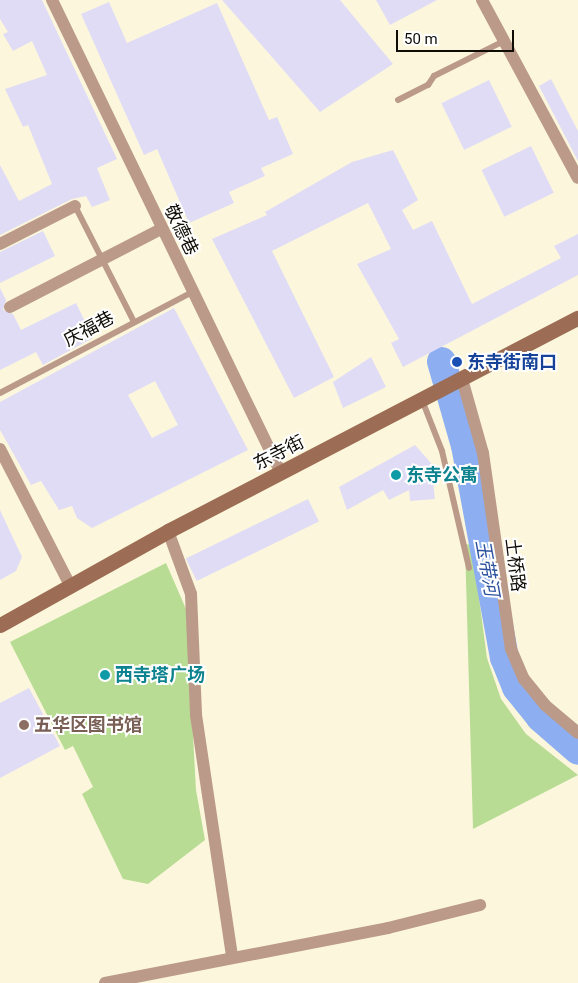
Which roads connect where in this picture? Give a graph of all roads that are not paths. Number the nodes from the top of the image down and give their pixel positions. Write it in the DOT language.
graph roads {
  1 [pos="52,0"];
  2 [pos="482,0"];
  3 [pos="504,41"];
  4 [pos="398,100"];
  5 [pos="578,178"];
  6 [pos="75,206"];
  7 [pos="160,229"];
  8 [pos="0,244"];
  9 [pos="102,259"];
  10 [pos="192,292"];
  11 [pos="10,307"];
  12 [pos="578,318"];
  13 [pos="134,322"];
  14 [pos="460,380"];
  15 [pos="0,393"];
  16 [pos="425,398"];
  17 [pos="0,449"];
  18 [pos="281,473"];
  19 [pos="168,530"];
  20 [pos="469,568"];
  21 [pos="71,587"];
  22 [pos="0,625"];
  23 [pos="578,733"];
  24 [pos="480,905"];
  25 [pos="232,956"];
  26 [pos="106,983"];
  1 -- 7 [label="street, 敬德巷"];
  2 -- 3 [label="street"];
  3 -- 4 [label="lane"];
  3 -- 5 [label="street"];
  6 -- 8 [label="street"];
  6 -- 9 [label="lane"];
  7 -- 9 [label="street"];
  7 -- 10 [label="street, 敬德巷"];
  9 -- 11 [label="street"];
  9 -- 13 [label="lane"];
  10 -- 13 [label="lane, 庆福巷"];
  10 -- 18 [label="street, 敬德巷"];
  12 -- 14 [label="street, 东寺街"];
  13 -- 15 [label="lane, 庆福巷"];
  14 -- 16 [label="street, 东寺街"];
  14 -- 23 [label="street, 土桥路"];
  16 -- 18 [label="street, 东寺街"];
  16 -- 20 [label="lane"];
  17 -- 21 [label="street"];
  18 -- 19 [label="street, 东寺街"];
  19 -- 21 [label="street, 东寺街"];
  19 -- 25 [label="street"];
  21 -- 22 [label="street, 东寺街"];
  24 -- 25 [label="street"];
  25 -- 26 [label="street"];
}
